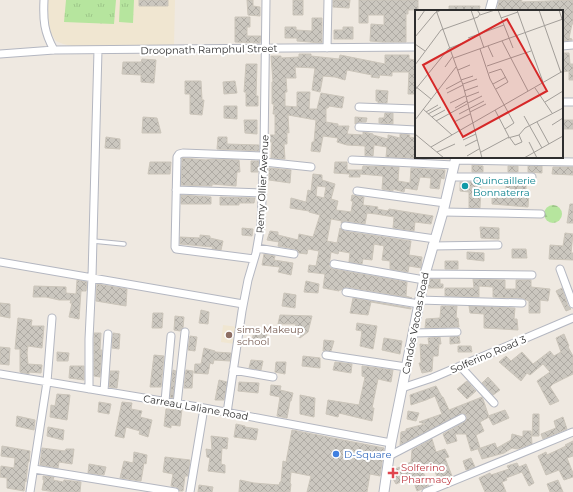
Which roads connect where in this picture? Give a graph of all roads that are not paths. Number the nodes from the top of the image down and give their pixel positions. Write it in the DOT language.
graph roads {
  1 [pos="44,0"];
  2 [pos="266,0"];
  3 [pos="328,0"];
  4 [pos="493,0"];
  5 [pos="490,10"];
  6 [pos="415,47"];
  7 [pos="266,48"];
  8 [pos="327,48"];
  9 [pos="54,50"];
  10 [pos="98,50"];
  11 [pos="0,54"];
  12 [pos="359,107"];
  13 [pos="415,109"];
  14 [pos="359,127"];
  15 [pos="415,130"];
  16 [pos="264,159"];
  17 [pos="352,160"];
  18 [pos="455,161"];
  19 [pos="573,162"];
  20 [pos="310,167"];
  21 [pos="532,177"];
  22 [pos="451,178"];
  23 [pos="176,190"];
  24 [pos="356,191"];
  25 [pos="262,192"];
  26 [pos="444,207"];
  27 [pos="541,214"];
  28 [pos="345,226"];
  29 [pos="93,241"];
  30 [pos="433,242"];
  31 [pos="124,244"];
  32 [pos="498,245"];
  33 [pos="257,248"];
  34 [pos="294,254"];
  35 [pos="254,259"];
  36 [pos="0,262"];
  37 [pos="334,264"];
  38 [pos="560,269"];
  39 [pos="532,275"];
  40 [pos="92,277"];
  41 [pos="424,277"];
  42 [pos="346,292"];
  43 [pos="419,302"];
  44 [pos="522,303"];
  45 [pos="243,304"];
  46 [pos="573,304"];
  47 [pos="52,318"];
  48 [pos="573,318"];
  49 [pos="186,332"];
  50 [pos="457,332"];
  51 [pos="413,333"];
  52 [pos="108,334"];
  53 [pos="171,336"];
  54 [pos="326,355"];
  55 [pos="460,366"];
  56 [pos="406,367"];
  57 [pos="233,370"];
  58 [pos="0,374"];
  59 [pos="274,377"];
  60 [pos="47,382"];
  61 [pos="402,388"];
  62 [pos="89,389"];
  63 [pos="104,391"];
  64 [pos="165,402"];
  65 [pos="494,403"];
  66 [pos="177,404"];
  67 [pos="204,408"];
  68 [pos="227,413"];
  69 [pos="462,418"];
  70 [pos="573,432"];
  71 [pos="391,443"];
  72 [pos="389,456"];
  73 [pos="34,469"];
  74 [pos="30,492"];
  75 [pos="175,492"];
  76 [pos="190,492"];
  77 [pos="384,492"];
  78 [pos="426,492"];
  1 -- 9 [label="street"];
  2 -- 7 [label="street, Remy Ollier Avenue"];
  3 -- 8 [label="street"];
  4 -- 5 [label="main road"];
  6 -- 8 [label="street, Droopnath Ramphul Street"];
  7 -- 8 [label="street, Droopnath Ramphul Street"];
  7 -- 10 [label="street, Droopnath Ramphul Street"];
  7 -- 16 [label="street, Remy Ollier Avenue"];
  9 -- 10 [label="street, Droopnath Ramphul Street"];
  9 -- 11 [label="street, Droopnath Ramphul Street"];
  10 -- 29 [label="street"];
  12 -- 13 [label="street"];
  14 -- 15 [label="street"];
  16 -- 20 [label="street"];
  16 -- 23 [label="street"];
  16 -- 25 [label="street, Remy Ollier Avenue"];
  17 -- 18 [label="street"];
  18 -- 19 [label="street"];
  18 -- 22 [label="main road, Candos Vacoas Road"];
  21 -- 22 [label="street"];
  22 -- 26 [label="main road, Candos Vacoas Road"];
  23 -- 25 [label="street"];
  23 -- 35 [label="street"];
  24 -- 26 [label="street"];
  25 -- 33 [label="street, Remy Ollier Avenue"];
  26 -- 27 [label="street"];
  26 -- 30 [label="main road, Candos Vacoas Road"];
  28 -- 30 [label="street"];
  29 -- 31 [label="lane"];
  29 -- 40 [label="street"];
  30 -- 32 [label="street"];
  30 -- 41 [label="main road, Candos Vacoas Road"];
  33 -- 34 [label="street"];
  33 -- 35 [label="street, Remy Ollier Avenue"];
  35 -- 45 [label="street, Remy Ollier Avenue"];
  36 -- 40 [label="street"];
  37 -- 41 [label="street"];
  38 -- 46 [label="street"];
  39 -- 41 [label="street"];
  40 -- 45 [label="street"];
  40 -- 62 [label="street"];
  41 -- 43 [label="main road, Candos Vacoas Road"];
  42 -- 43 [label="street"];
  43 -- 44 [label="street"];
  43 -- 51 [label="main road, Candos Vacoas Road"];
  45 -- 57 [label="street, Remy Ollier Avenue"];
  47 -- 60 [label="street"];
  48 -- 55 [label="street, Solferino Road 3"];
  49 -- 66 [label="street"];
  50 -- 51 [label="street"];
  51 -- 56 [label="main road, Candos Vacoas Road"];
  52 -- 63 [label="street"];
  53 -- 64 [label="street"];
  54 -- 56 [label="street"];
  55 -- 61 [label="street, Solferino Road 3"];
  55 -- 65 [label="street"];
  56 -- 61 [label="main road, Candos Vacoas Road"];
  57 -- 59 [label="street"];
  57 -- 68 [label="street, Remy Ollier Avenue"];
  58 -- 60 [label="street, Carreau Laliane Road"];
  60 -- 62 [label="street, Carreau Laliane Road"];
  60 -- 73 [label="street"];
  61 -- 71 [label="main road, Candos Vacoas Road"];
  62 -- 63 [label="street, Carreau Laliane Road"];
  63 -- 64 [label="street, Carreau Laliane Road"];
  64 -- 66 [label="street, Carreau Laliane Road"];
  66 -- 67 [label="street, Carreau Laliane Road"];
  67 -- 68 [label="street, Carreau Laliane Road"];
  67 -- 76 [label="street"];
  68 -- 71 [label="street, Carreau Laliane Road"];
  69 -- 72 [label="street"];
  70 -- 78 [label="street"];
  71 -- 72 [label="main road, Candos Vacoas Road"];
  72 -- 77 [label="main road, Candos Vacoas Road"];
  73 -- 74 [label="street"];
  73 -- 75 [label="street"];
}
